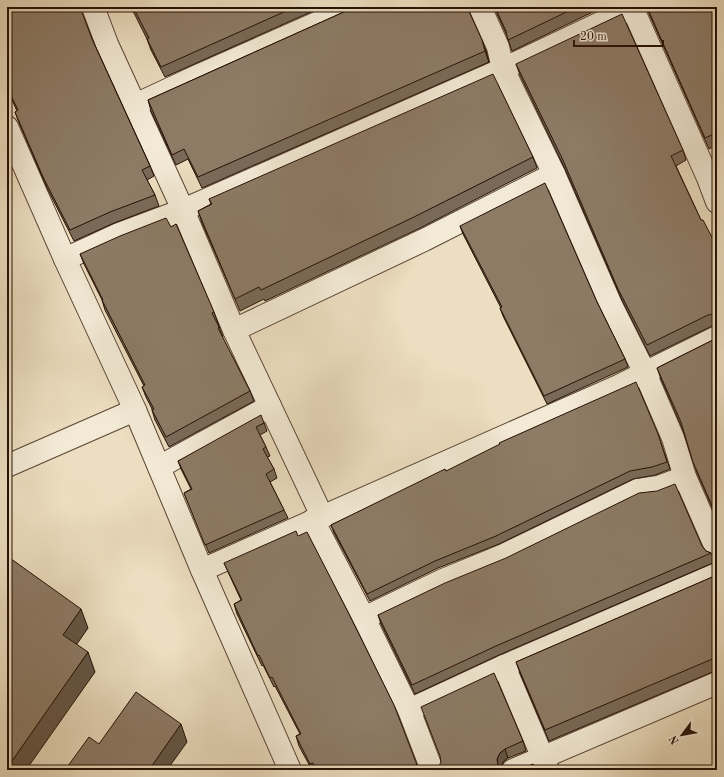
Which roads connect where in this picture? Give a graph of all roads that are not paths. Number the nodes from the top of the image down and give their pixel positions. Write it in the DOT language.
graph roads {
  1 [pos="353,7"];
  2 [pos="480,7"];
  3 [pos="632,7"];
  4 [pos="100,9"];
  5 [pos="503,69"];
  6 [pos="135,105"];
  7 [pos="7,127"];
  8 [pos="554,174"];
  9 [pos="717,202"];
  10 [pos="183,210"];
  11 [pos="65,259"];
  12 [pos="234,330"];
  13 [pos="717,337"];
  14 [pos="645,373"];
  15 [pos="270,406"];
  16 [pos="135,410"];
  17 [pos="7,465"];
  18 [pos="159,467"];
  19 [pos="685,477"];
  20 [pos="317,518"];
  21 [pos="717,550"];
  22 [pos="202,570"];
  23 [pos="717,574"];
  24 [pos="364,618"];
  25 [pos="504,666"];
  26 [pos="717,683"];
  27 [pos="409,710"];
  28 [pos="545,763"];
  29 [pos="290,770"];
  30 [pos="432,770"];
  31 [pos="513,770"];
  1 -- 6 [label="street"];
  2 -- 5 [label="street"];
  3 -- 5 [label="street"];
  3 -- 9 [label="street"];
  4 -- 6 [label="street"];
  5 -- 8 [label="street"];
  5 -- 10 [label="street"];
  6 -- 10 [label="street"];
  7 -- 11 [label="street"];
  8 -- 12 [label="street"];
  8 -- 14 [label="street"];
  10 -- 11 [label="street"];
  10 -- 12 [label="street"];
  11 -- 16 [label="street"];
  12 -- 15 [label="street"];
  13 -- 14 [label="street"];
  14 -- 19 [label="street"];
  14 -- 20 [label="street"];
  15 -- 18 [label="street"];
  15 -- 20 [label="street"];
  16 -- 17 [label="street"];
  16 -- 18 [label="street"];
  18 -- 22 [label="street"];
  19 -- 21 [label="street"];
  19 -- 24 [label="street"];
  20 -- 22 [label="street"];
  20 -- 24 [label="street"];
  22 -- 29 [label="street"];
  23 -- 25 [label="street"];
  24 -- 27 [label="street"];
  25 -- 27 [label="street"];
  25 -- 28 [label="street"];
  26 -- 28 [label="street"];
  27 -- 30 [label="street"];
  28 -- 31 [label="street"];
}
